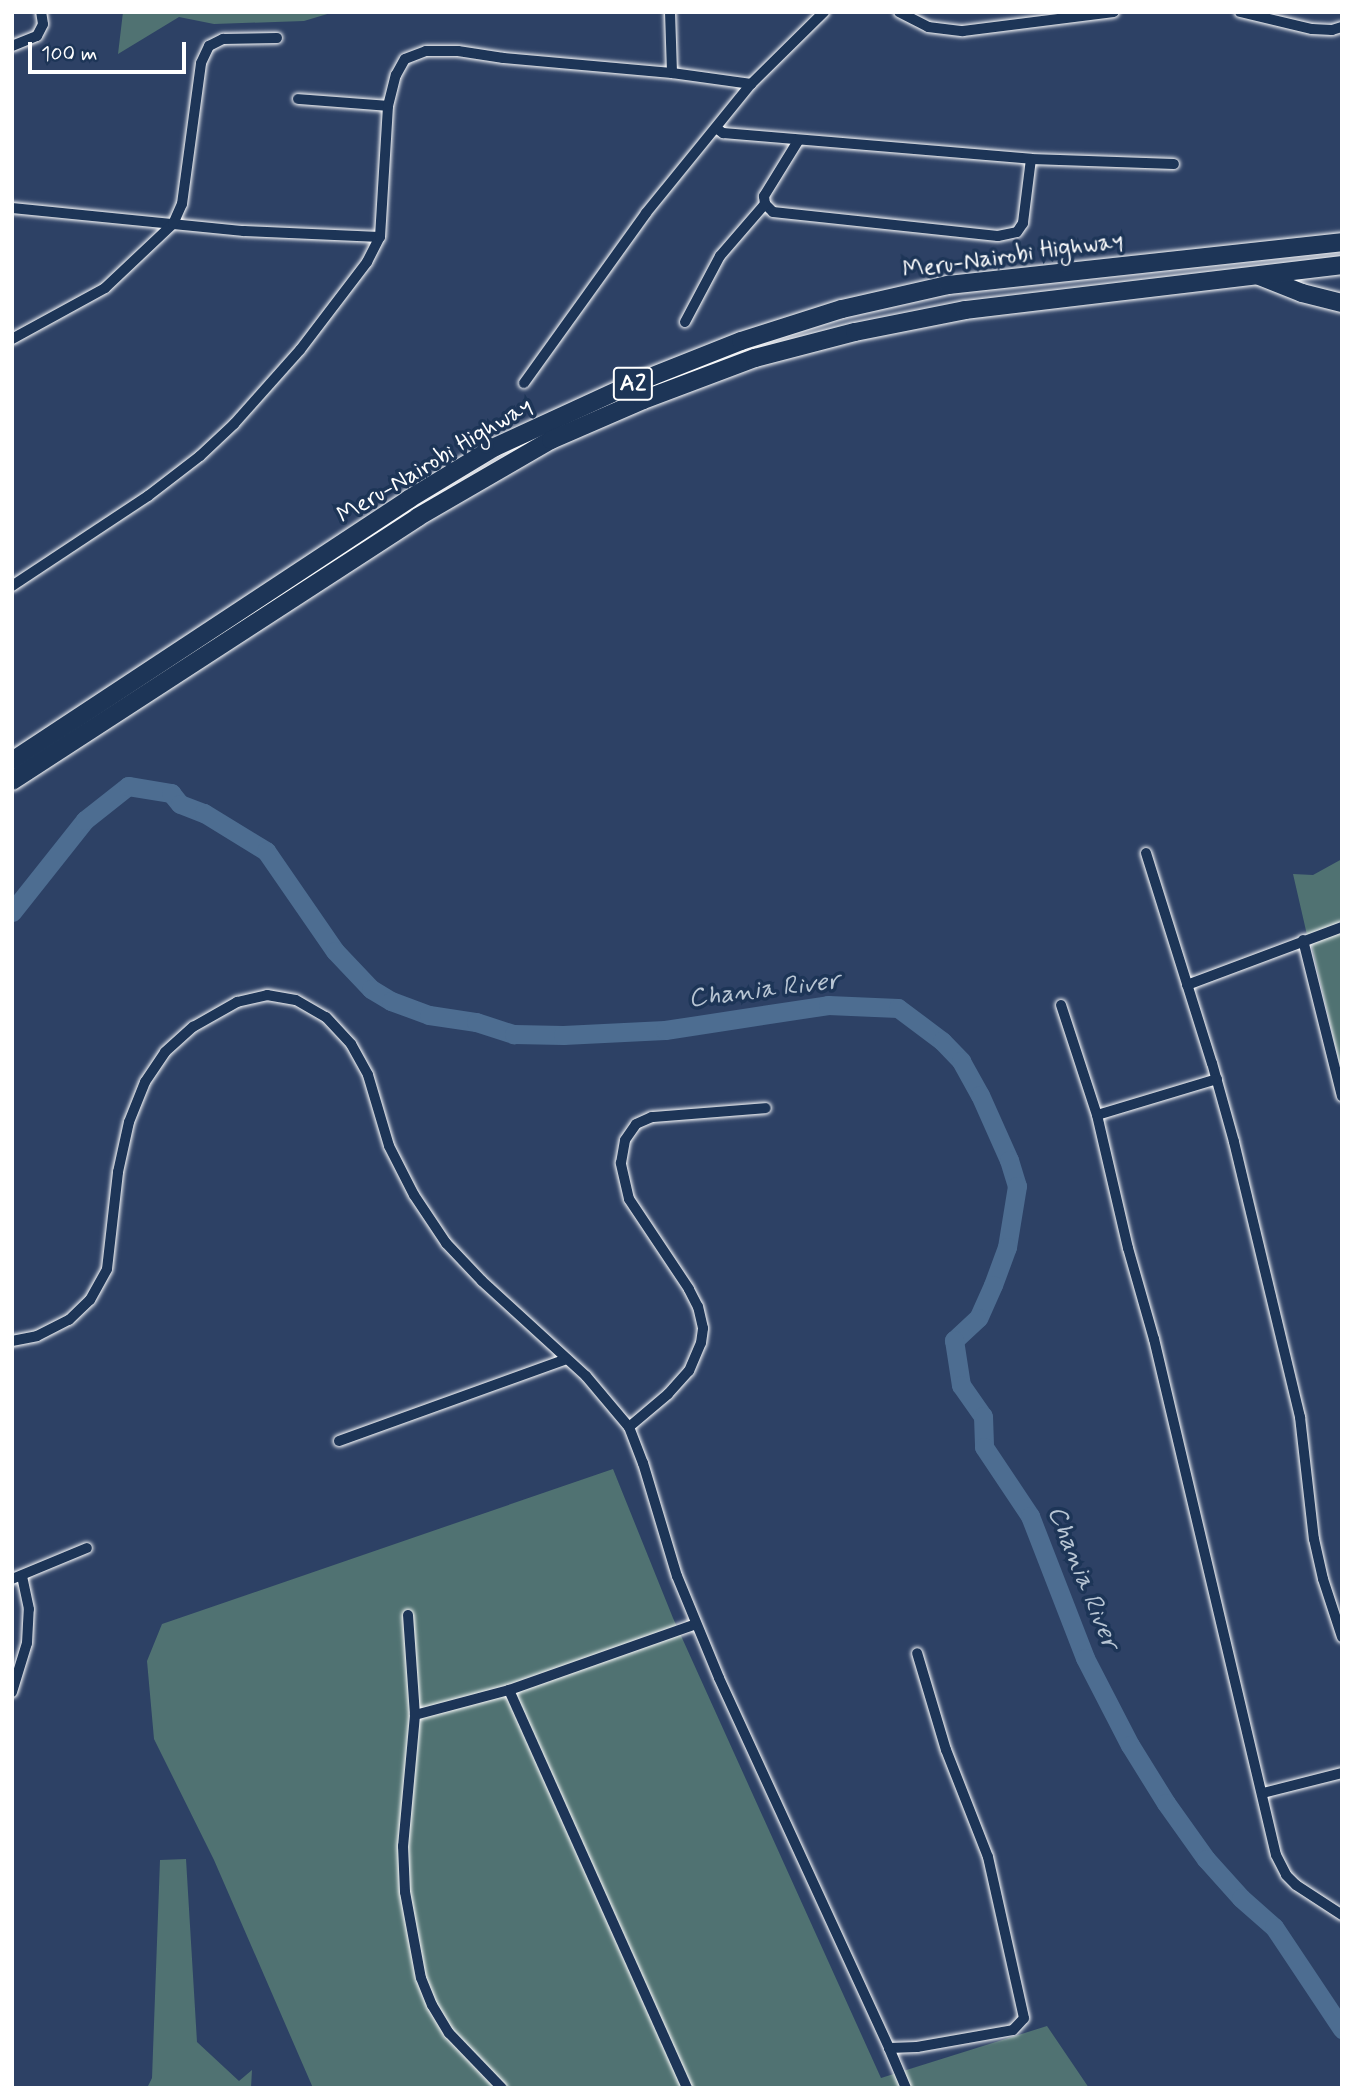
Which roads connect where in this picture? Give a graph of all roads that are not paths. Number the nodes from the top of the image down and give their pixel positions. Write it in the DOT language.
graph roads {
  1 [pos="41,12"];
  2 [pos="670,12"];
  3 [pos="824,12"];
  4 [pos="899,12"];
  5 [pos="1115,12"];
  6 [pos="1240,12"];
  7 [pos="1094,13"];
  8 [pos="1342,27"];
  9 [pos="277,38"];
  10 [pos="12,46"];
  11 [pos="672,73"];
  12 [pos="751,84"];
  13 [pos="298,99"];
  14 [pos="388,106"];
  15 [pos="716,128"];
  16 [pos="798,141"];
  17 [pos="1031,159"];
  18 [pos="1174,164"];
  19 [pos="765,204"];
  20 [pos="12,208"];
  21 [pos="173,224"];
  22 [pos="1342,236"];
  23 [pos="380,237"];
  24 [pos="1342,242"];
  25 [pos="1312,245"];
  26 [pos="1342,265"];
  27 [pos="1255,274"];
  28 [pos="1342,303"];
  29 [pos="685,322"];
  30 [pos="12,339"];
  31 [pos="524,383"];
  32 [pos="12,586"];
  33 [pos="12,761"];
  34 [pos="12,781"];
  35 [pos="1146,853"];
  36 [pos="1342,927"];
  37 [pos="1303,940"];
  38 [pos="1187,985"];
  39 [pos="1061,1005"];
  40 [pos="1217,1079"];
  41 [pos="1342,1096"];
  42 [pos="766,1108"];
  43 [pos="1097,1115"];
  44 [pos="12,1341"];
  45 [pos="567,1359"];
  46 [pos="628,1427"];
  47 [pos="339,1441"];
  48 [pos="87,1548"];
  49 [pos="17,1578"];
  50 [pos="408,1615"];
  51 [pos="696,1624"];
  52 [pos="1342,1637"];
  53 [pos="917,1653"];
  54 [pos="509,1690"];
  55 [pos="12,1692"];
  56 [pos="415,1715"];
  57 [pos="1342,1773"];
  58 [pos="1263,1793"];
  59 [pos="1342,1914"];
  60 [pos="889,2048"];
  61 [pos="502,2088"];
  62 [pos="687,2088"];
  63 [pos="906,2088"];
  1 -- 10 [label="street"];
  2 -- 11 [label="street"];
  3 -- 12 [label="street"];
  4 -- 7 [label="street"];
  5 -- 7 [label="street"];
  6 -- 8 [label="street"];
  9 -- 21 [label="street"];
  11 -- 12 [label="street"];
  11 -- 14 [label="street"];
  12 -- 15 [label="street"];
  13 -- 14 [label="street"];
  14 -- 23 [label="street"];
  15 -- 16 [label="street"];
  15 -- 31 [label="street"];
  16 -- 17 [label="street"];
  16 -- 19 [label="street"];
  17 -- 18 [label="street"];
  17 -- 19 [label="street"];
  19 -- 29 [label="street"];
  20 -- 21 [label="street"];
  21 -- 23 [label="street"];
  21 -- 30 [label="street"];
  22 -- 25 [label="highway"];
  23 -- 32 [label="street"];
  24 -- 25 [label="highway, Meru-Nairobi Highway / A2"];
  25 -- 33 [label="highway, Meru-Nairobi Highway / A2"];
  26 -- 27 [label="highway, Meru-Nairobi Highway / A2"];
  27 -- 28 [label="highway"];
  27 -- 34 [label="highway, Meru-Nairobi Highway / A2"];
  35 -- 38 [label="street"];
  36 -- 37 [label="street"];
  37 -- 38 [label="street"];
  37 -- 41 [label="street"];
  38 -- 40 [label="street"];
  39 -- 43 [label="street"];
  40 -- 43 [label="street"];
  40 -- 52 [label="street"];
  42 -- 46 [label="street"];
  43 -- 58 [label="street"];
  44 -- 45 [label="street"];
  45 -- 46 [label="street"];
  45 -- 47 [label="street"];
  46 -- 51 [label="street"];
  48 -- 49 [label="street"];
  49 -- 55 [label="street"];
  50 -- 56 [label="street"];
  51 -- 54 [label="street"];
  51 -- 60 [label="street"];
  53 -- 60 [label="street"];
  54 -- 56 [label="street"];
  54 -- 62 [label="street"];
  56 -- 61 [label="street"];
  57 -- 58 [label="street"];
  58 -- 59 [label="street"];
  60 -- 63 [label="street"];
}
